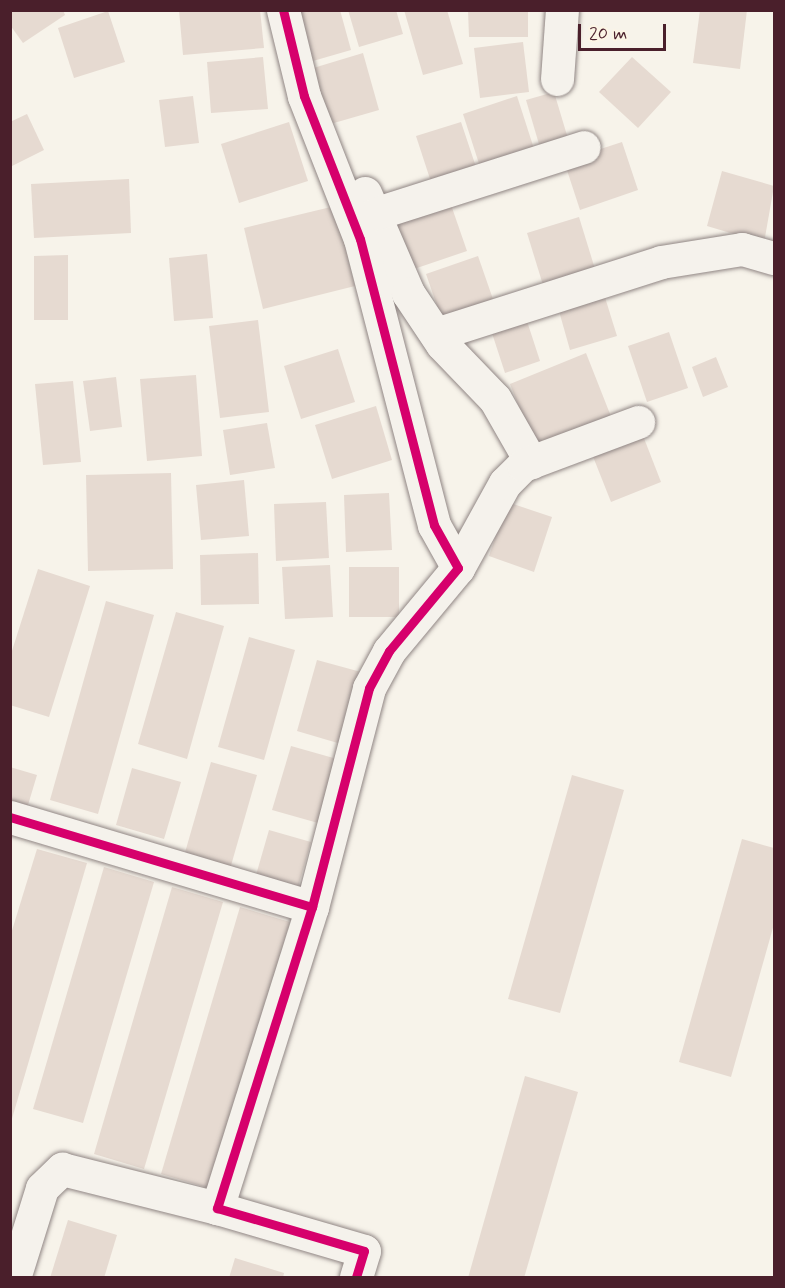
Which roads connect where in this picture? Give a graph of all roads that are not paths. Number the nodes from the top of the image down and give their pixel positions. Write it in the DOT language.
graph roads {
  1 [pos="283,10"];
  2 [pos="562,10"];
  3 [pos="557,79"];
  4 [pos="321,140"];
  5 [pos="584,147"];
  6 [pos="374,214"];
  7 [pos="774,258"];
  8 [pos="436,334"];
  9 [pos="638,422"];
  10 [pos="531,462"];
  11 [pos="458,568"];
  12 [pos="10,817"];
  13 [pos="312,907"];
  14 [pos="217,1208"];
  15 [pos="14,1278"];
  16 [pos="356,1278"];
  1 -- 4 [label="street"];
  2 -- 3 [label="street"];
  4 -- 6 [label="street"];
  4 -- 11 [label="street"];
  5 -- 6 [label="street"];
  6 -- 8 [label="street"];
  7 -- 8 [label="street"];
  8 -- 10 [label="street"];
  9 -- 10 [label="street"];
  10 -- 11 [label="street"];
  11 -- 13 [label="street"];
  12 -- 13 [label="street"];
  13 -- 14 [label="street"];
  14 -- 15 [label="street"];
  14 -- 16 [label="street"];
}
